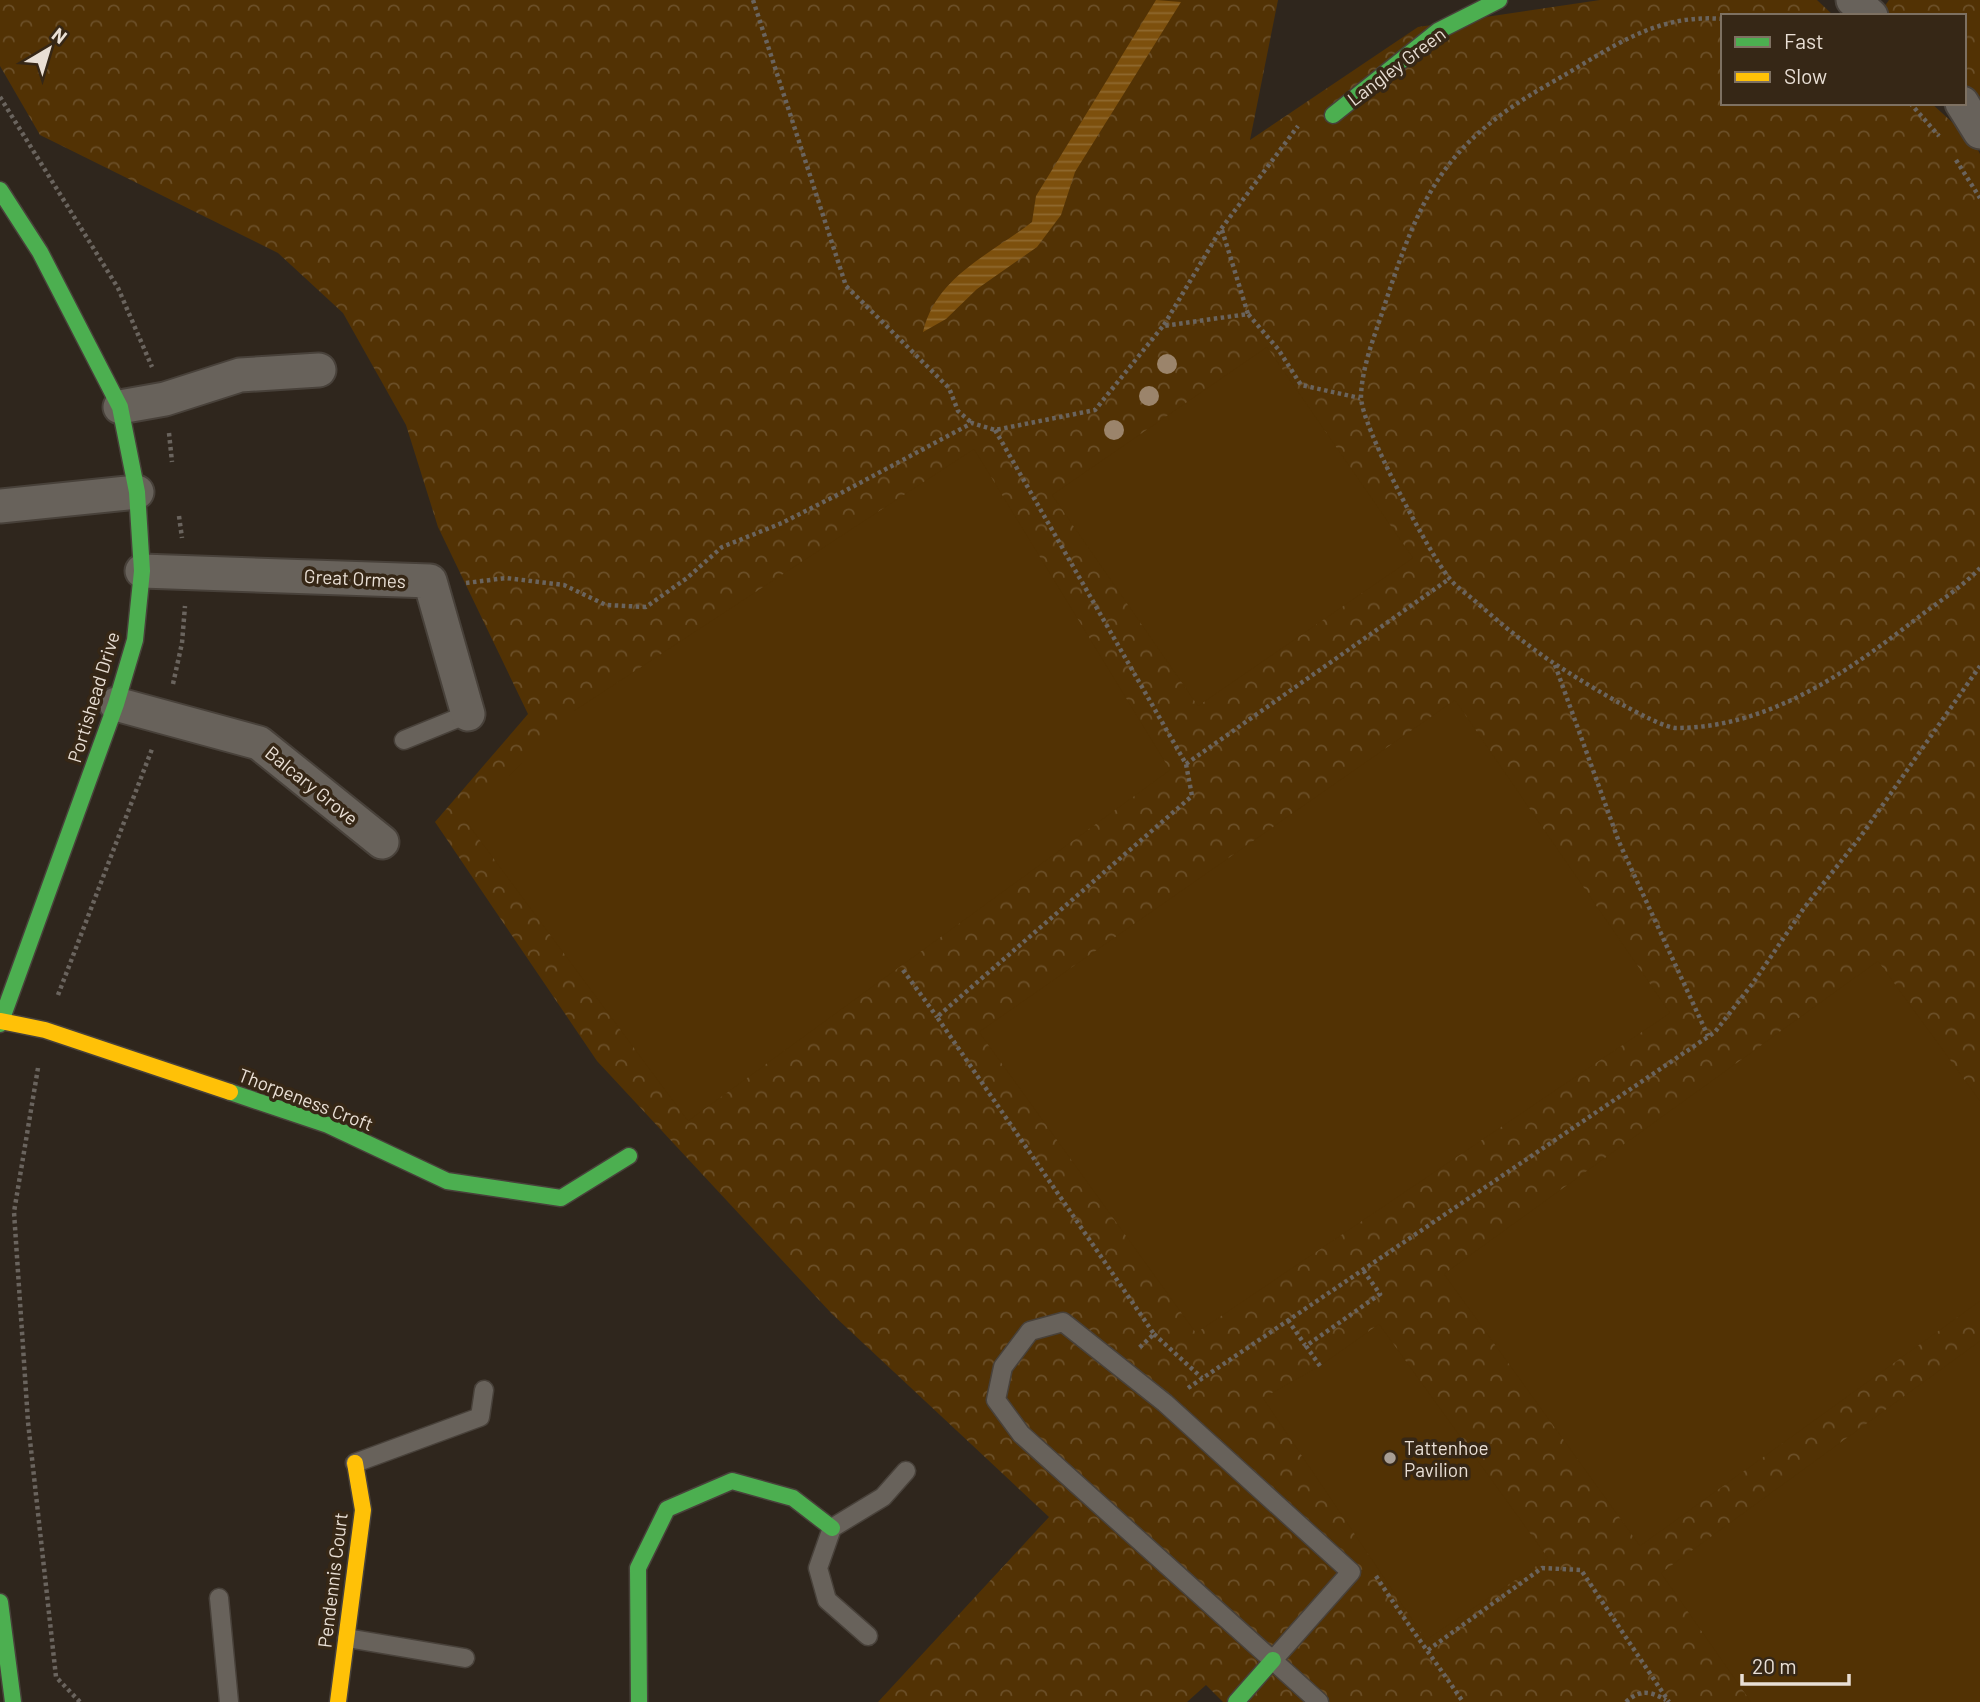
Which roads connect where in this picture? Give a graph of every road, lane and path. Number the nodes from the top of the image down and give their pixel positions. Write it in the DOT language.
graph roads {
  1 [pos="753,0"];
  2 [pos="1499,0"];
  3 [pos="1853,0"];
  4 [pos="1869,14"];
  5 [pos="1721,19"];
  6 [pos="1963,105"];
  7 [pos="1333,115"];
  8 [pos="1299,125"];
  9 [pos="1980,132"];
  10 [pos="0,190"];
  11 [pos="1222,229"];
  12 [pos="1248,314"];
  13 [pos="1163,326"];
  14 [pos="319,370"];
  15 [pos="1360,398"];
  16 [pos="120,407"];
  17 [pos="972,423"];
  18 [pos="995,430"];
  19 [pos="137,492"];
  20 [pos="0,506"];
  21 [pos="1980,568"];
  22 [pos="142,571"];
  23 [pos="1449,579"];
  24 [pos="430,581"];
  25 [pos="1555,664"];
  26 [pos="1980,666"];
  27 [pos="116,704"];
  28 [pos="468,714"];
  29 [pos="404,740"];
  30 [pos="1186,764"];
  31 [pos="382,842"];
  32 [pos="903,970"];
  33 [pos="937,1017"];
  34 [pos="0,1023"];
  35 [pos="1708,1036"];
  36 [pos="629,1156"];
  37 [pos="1363,1270"];
  38 [pos="1288,1320"];
  39 [pos="1154,1334"];
  40 [pos="1306,1346"];
  41 [pos="1121,1366"];
  42 [pos="1320,1366"];
  43 [pos="1202,1378"];
  44 [pos="484,1390"];
  45 [pos="1165,1403"];
  46 [pos="355,1463"];
  47 [pos="906,1471"];
  48 [pos="832,1528"];
  49 [pos="1351,1572"];
  50 [pos="219,1598"];
  51 [pos="0,1602"];
  52 [pos="868,1636"];
  53 [pos="347,1638"];
  54 [pos="1428,1650"];
  55 [pos="465,1658"];
  56 [pos="1273,1660"];
  57 [pos="13,1702"];
  58 [pos="229,1702"];
  59 [pos="338,1702"];
  60 [pos="639,1702"];
  61 [pos="1236,1702"];
  62 [pos="1319,1702"];
  63 [pos="1463,1702"];
  64 [pos="1626,1702"];
  65 [pos="1669,1702"];
  1 -- 17 [label="path"];
  2 -- 7 [label="street, Langley Green"];
  3 -- 4 [label="street"];
  5 -- 15 [label="path"];
  6 -- 9 [label="street"];
  8 -- 11 [label="path"];
  10 -- 16 [label="street, Portishead Drive"];
  11 -- 12 [label="path"];
  11 -- 13 [label="path"];
  12 -- 13 [label="path"];
  12 -- 15 [label="path"];
  13 -- 18 [label="path"];
  14 -- 16 [label="street"];
  15 -- 23 [label="path"];
  16 -- 19 [label="street, Portishead Drive"];
  17 -- 18 [label="path"];
  17 -- 24 [label="path"];
  18 -- 30 [label="path"];
  19 -- 20 [label="street"];
  19 -- 22 [label="street, Portishead Drive"];
  21 -- 25 [label="path"];
  22 -- 24 [label="street, Great Ormes"];
  22 -- 27 [label="street, Portishead Drive"];
  23 -- 25 [label="path"];
  23 -- 30 [label="path"];
  24 -- 28 [label="street, Great Ormes"];
  25 -- 35 [label="path"];
  26 -- 35 [label="path"];
  27 -- 31 [label="street, Balcary Grove"];
  27 -- 34 [label="street, Portishead Drive"];
  28 -- 29 [label="lane"];
  30 -- 33 [label="path"];
  32 -- 33 [label="path"];
  33 -- 39 [label="path"];
  34 -- 36 [label="street, Thorpeness Croft"];
  35 -- 37 [label="path"];
  37 -- 38 [label="path"];
  37 -- 40 [label="path"];
  38 -- 40 [label="path"];
  38 -- 43 [label="path"];
  39 -- 41 [label="path"];
  39 -- 43 [label="path"];
  40 -- 42 [label="path"];
  41 -- 45 [label="lane"];
  41 -- 56 [label="lane"];
  43 -- 45 [label="path"];
  44 -- 46 [label="lane"];
  45 -- 49 [label="lane"];
  46 -- 53 [label="street, Pendennis Court"];
  47 -- 48 [label="lane"];
  48 -- 52 [label="lane"];
  48 -- 60 [label="street"];
  49 -- 54 [label="path"];
  49 -- 56 [label="lane"];
  50 -- 58 [label="lane"];
  51 -- 57 [label="street"];
  53 -- 55 [label="lane"];
  53 -- 59 [label="street, Pendennis Court"];
  54 -- 63 [label="path"];
  54 -- 65 [label="path"];
  56 -- 61 [label="street"];
  56 -- 62 [label="lane"];
  64 -- 65 [label="path"];
}
